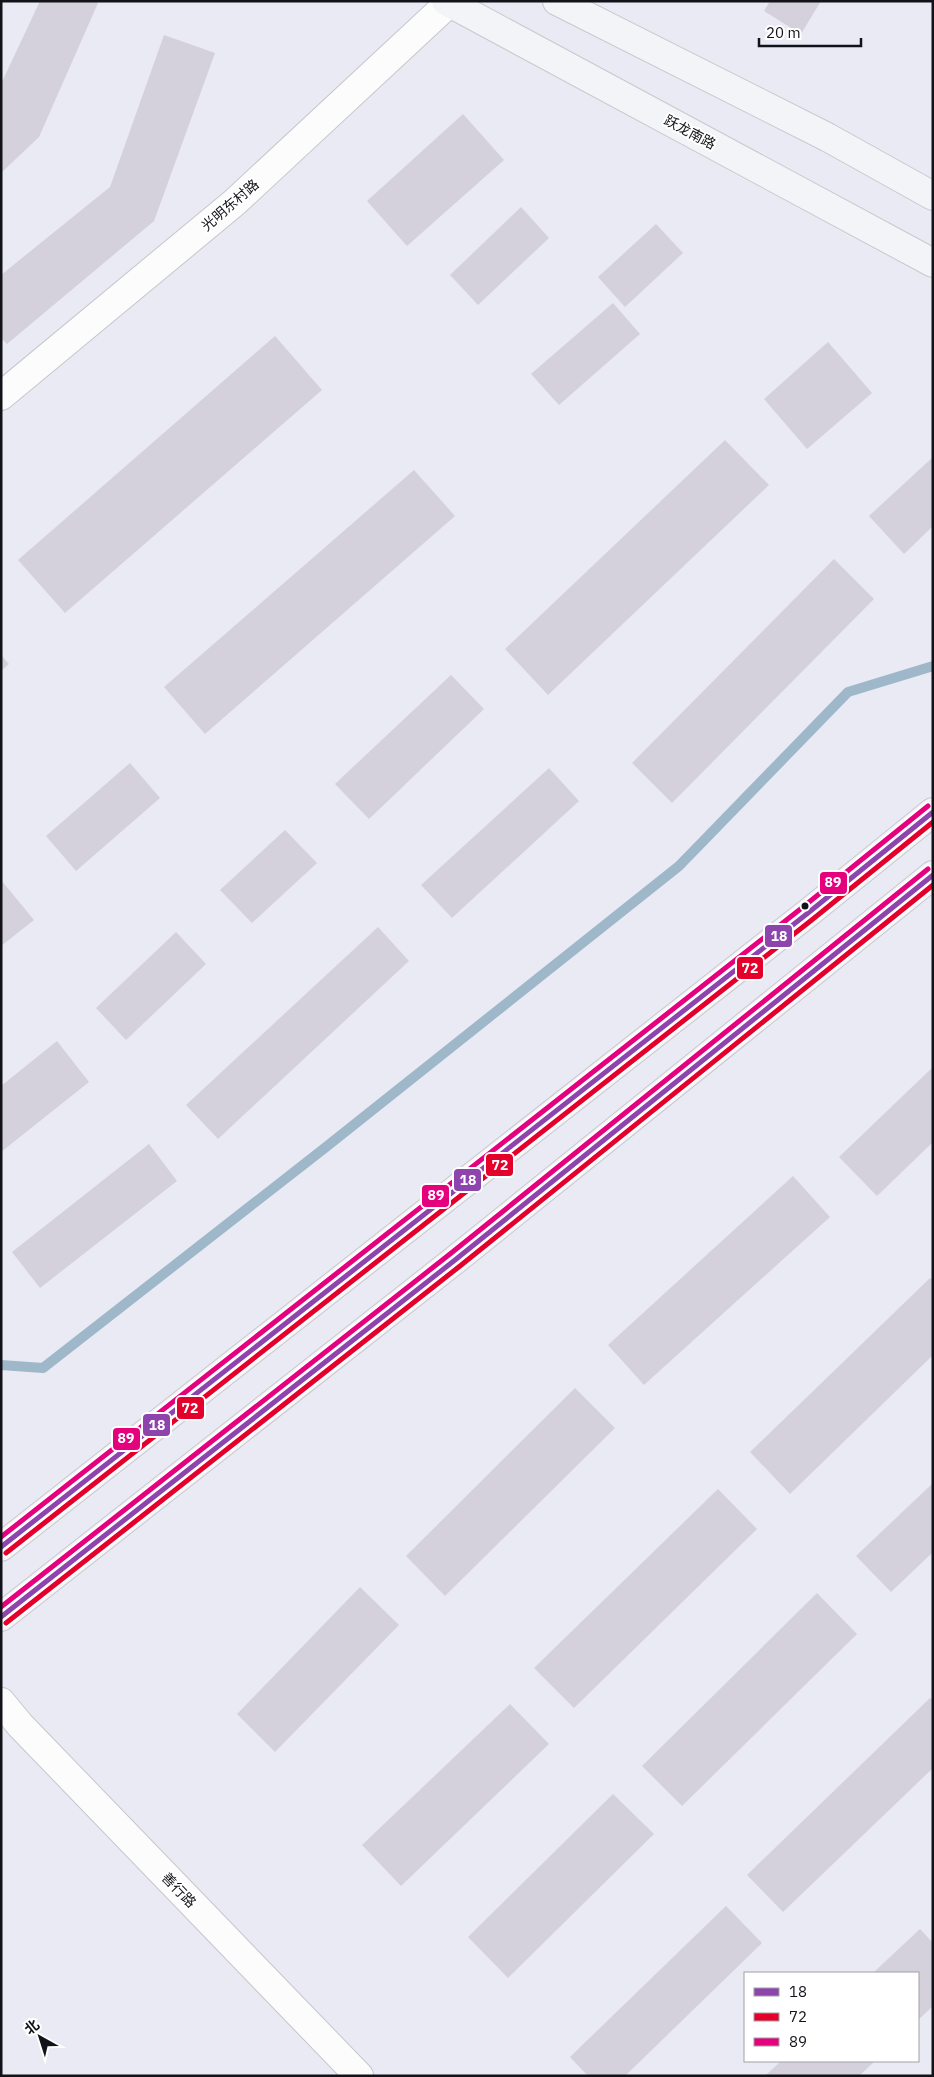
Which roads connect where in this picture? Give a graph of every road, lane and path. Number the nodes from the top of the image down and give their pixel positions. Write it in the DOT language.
graph roads {
  1 [pos="557,1"];
  2 [pos="448,2"];
  3 [pos="933,196"];
  4 [pos="933,263"];
  5 [pos="1,396"];
  6 [pos="933,812"];
  7 [pos="933,875"];
  8 [pos="1,1547"];
  9 [pos="1,1617"];
  10 [pos="1,1702"];
  11 [pos="359,2076"];
  1 -- 3 [label="main road"];
  2 -- 4 [label="main road, 跃龙南路"];
  2 -- 5 [label="street, 光明东村路"];
  6 -- 8 [label="main road"];
  7 -- 9 [label="main road"];
  10 -- 11 [label="street, 善行路"];
}
